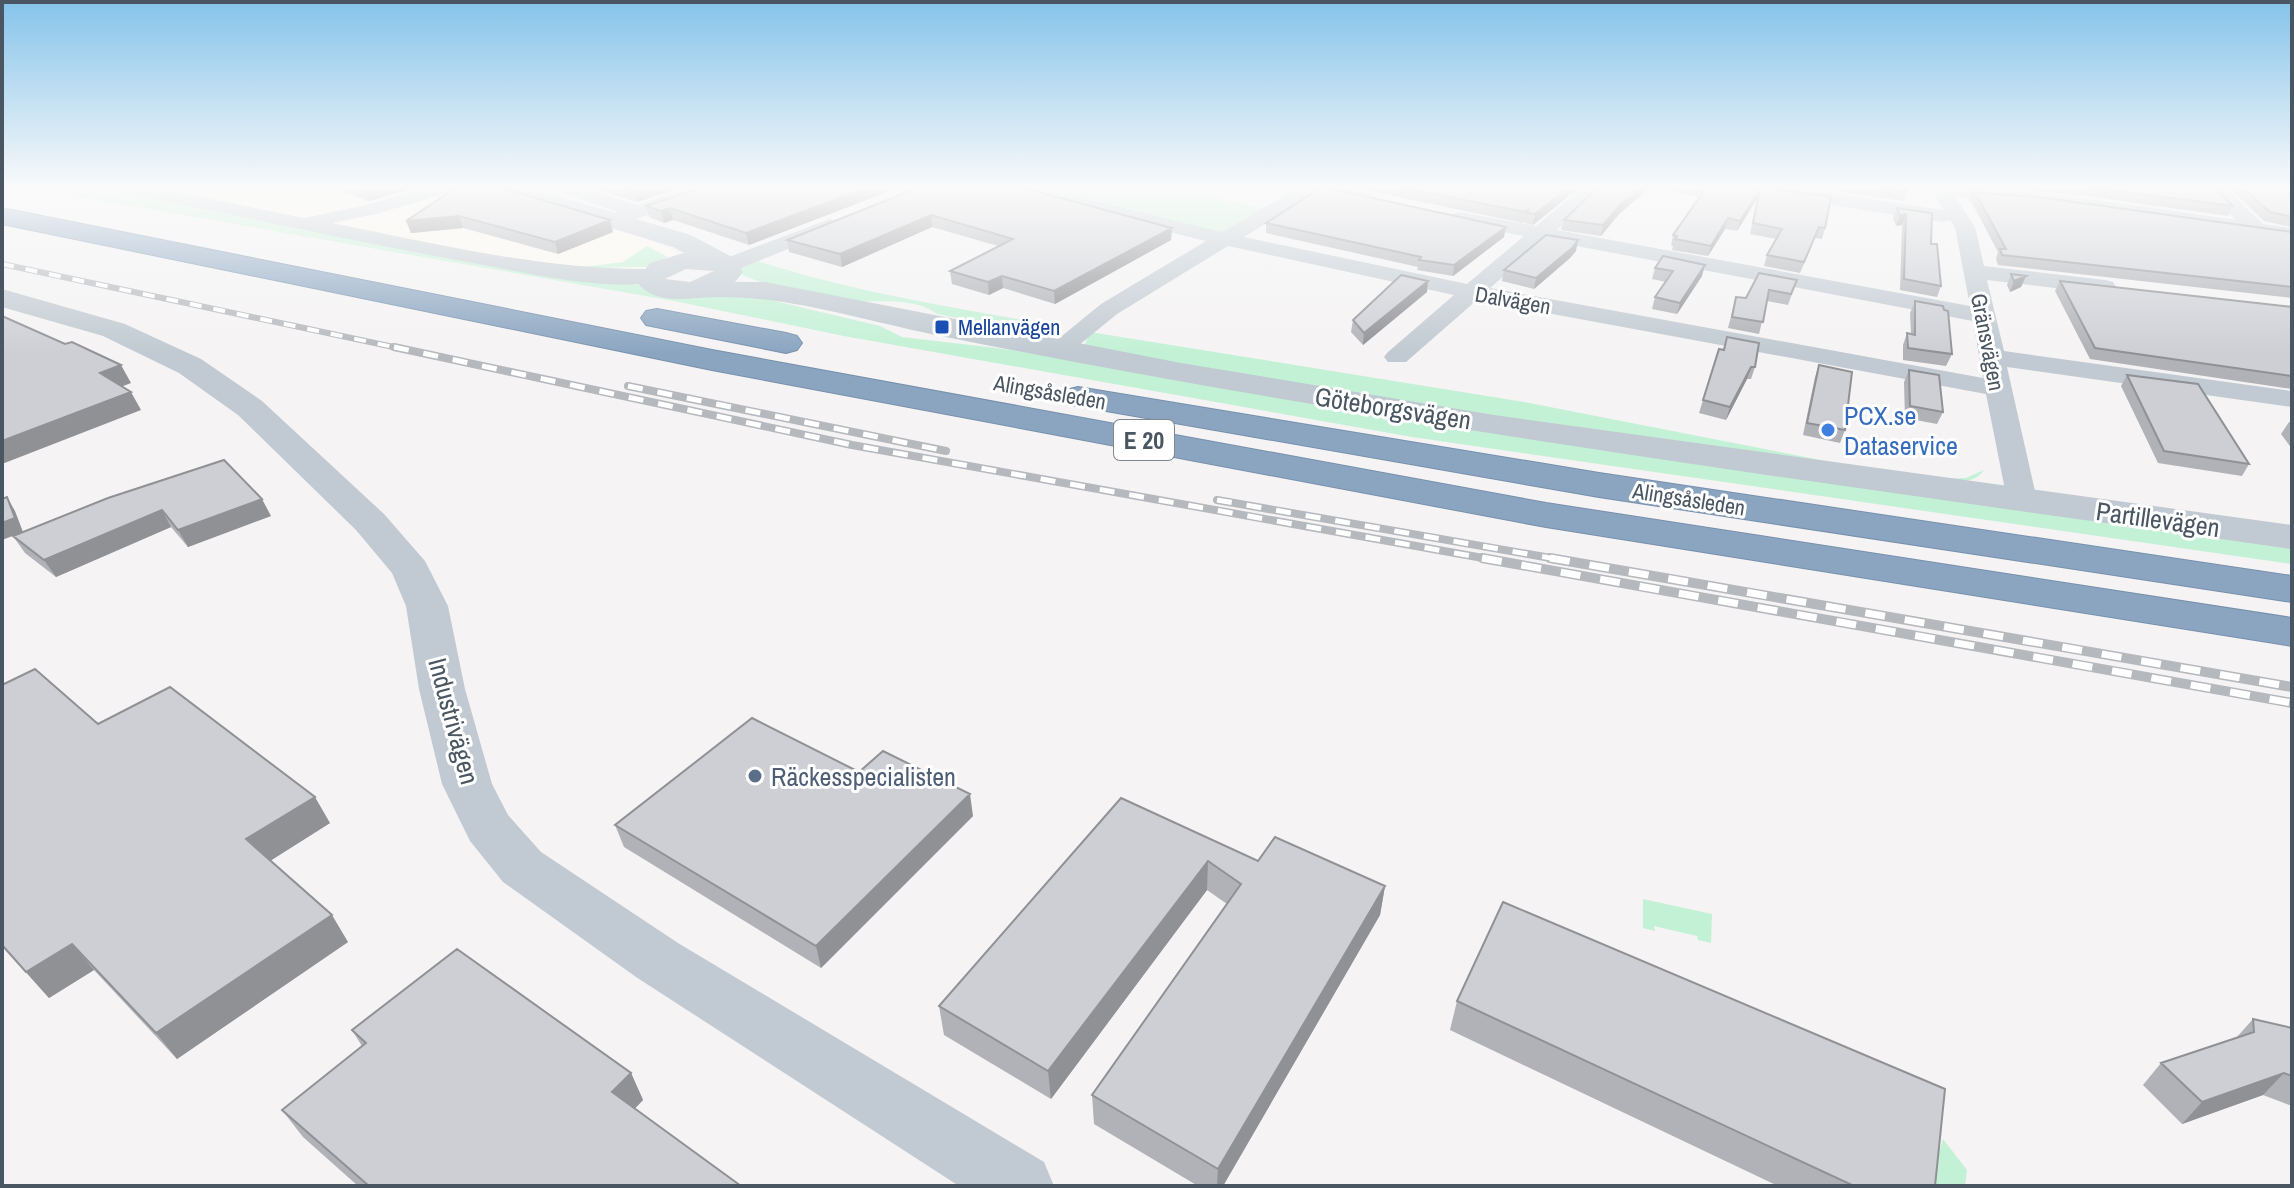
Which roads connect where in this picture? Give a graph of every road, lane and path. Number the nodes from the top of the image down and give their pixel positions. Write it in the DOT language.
graph roads {
  1 [pos="132,242"];
  2 [pos="260,242"];
  3 [pos="403,242"];
  4 [pos="648,242"];
  5 [pos="786,242"];
  6 [pos="1217,242"];
  7 [pos="1239,242"];
  8 [pos="1528,242"];
  9 [pos="1578,242"];
  10 [pos="1968,242"];
  11 [pos="663,260"];
  12 [pos="724,267"];
  13 [pos="1975,272"];
  14 [pos="697,289"];
  15 [pos="2133,290"];
  16 [pos="765,291"];
  17 [pos="1471,292"];
  18 [pos="2,298"];
  19 [pos="1983,316"];
  20 [pos="1059,349"];
  21 [pos="1397,357"];
  22 [pos="1992,357"];
  23 [pos="1997,388"];
  24 [pos="2292,399"];
  25 [pos="2024,501"];
  26 [pos="2292,537"];
  27 [pos="2292,589"];
  28 [pos="2292,632"];
  29 [pos="1020,1186"];
  1 -- 28 [label="highway, E 20"];
  2 -- 27 [label="highway, Alingsåsleden / E 20"];
  3 -- 11 [label="street"];
  4 -- 11 [label="street"];
  5 -- 12 [label="street"];
  6 -- 20 [label="street"];
  7 -- 17 [label="street, Dalvägen"];
  8 -- 17 [label="street"];
  9 -- 19 [label="street"];
  10 -- 13 [label="street, Gränsvägen"];
  11 -- 12 [label="street"];
  11 -- 14 [label="street, Göteborgsvägen"];
  12 -- 14 [label="street"];
  12 -- 16 [label="street, Göteborgsvägen"];
  13 -- 15 [label="street"];
  13 -- 19 [label="street, Gränsvägen"];
  14 -- 16 [label="street, Göteborgsvägen"];
  16 -- 20 [label="street, Göteborgsvägen"];
  17 -- 21 [label="street"];
  17 -- 23 [label="street, Dalvägen"];
  18 -- 29 [label="street, Industrivägen"];
  19 -- 22 [label="street, Gränsvägen"];
  20 -- 25 [label="street, Göteborgsvägen"];
  22 -- 23 [label="street, Gränsvägen"];
  22 -- 24 [label="street"];
  23 -- 25 [label="street, Gränsvägen"];
  25 -- 26 [label="street, Partillevägen"];
}
